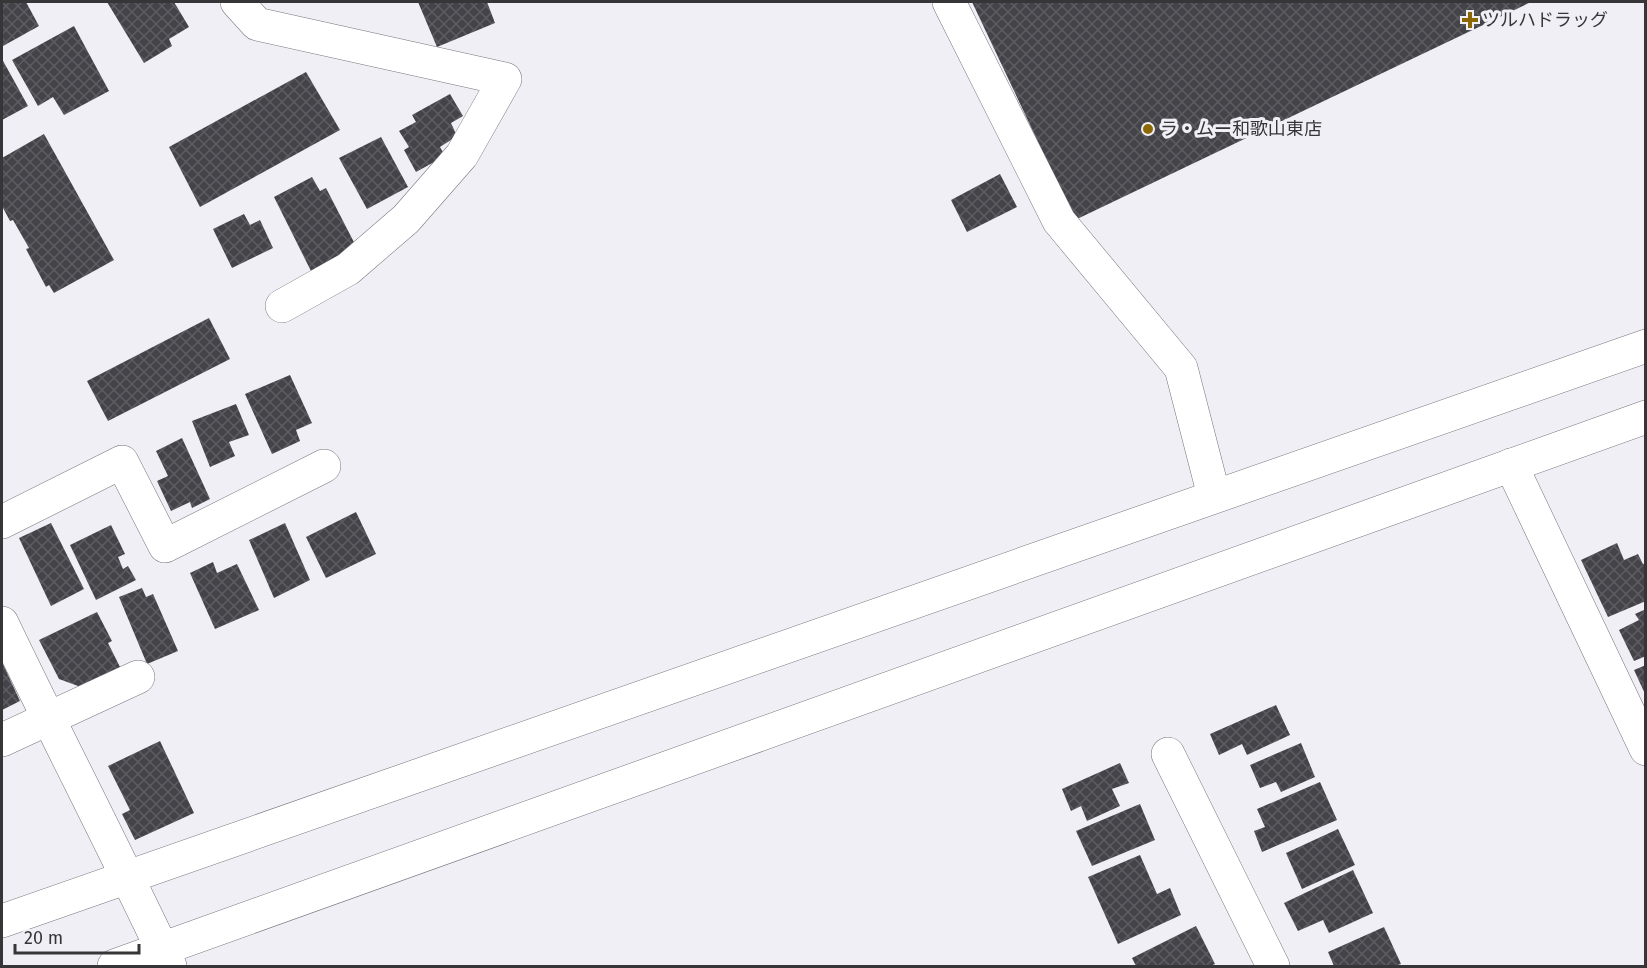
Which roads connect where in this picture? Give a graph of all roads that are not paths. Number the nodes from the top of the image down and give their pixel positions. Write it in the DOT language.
graph roads {
  1 [pos="237,2"];
  2 [pos="949,2"];
  3 [pos="282,306"];
  4 [pos="1646,346"];
  5 [pos="1646,417"];
  6 [pos="1511,465"];
  7 [pos="324,466"];
  8 [pos="1214,496"];
  9 [pos="2,522"];
  10 [pos="2,623"];
  11 [pos="138,677"];
  12 [pos="47,719"];
  13 [pos="2,740"];
  14 [pos="1646,749"];
  15 [pos="1168,754"];
  16 [pos="128,877"];
  17 [pos="2,921"];
  18 [pos="166,958"];
  19 [pos="114,966"];
  20 [pos="1273,966"];
  1 -- 3 [label="street"];
  2 -- 8 [label="street"];
  4 -- 8 [label="street"];
  5 -- 6 [label="street"];
  6 -- 14 [label="street"];
  6 -- 18 [label="street"];
  7 -- 9 [label="street"];
  8 -- 16 [label="street"];
  10 -- 12 [label="street"];
  11 -- 12 [label="street"];
  12 -- 13 [label="street"];
  12 -- 16 [label="street"];
  15 -- 20 [label="street"];
  16 -- 17 [label="street"];
  16 -- 18 [label="street"];
  18 -- 19 [label="street"];
}
